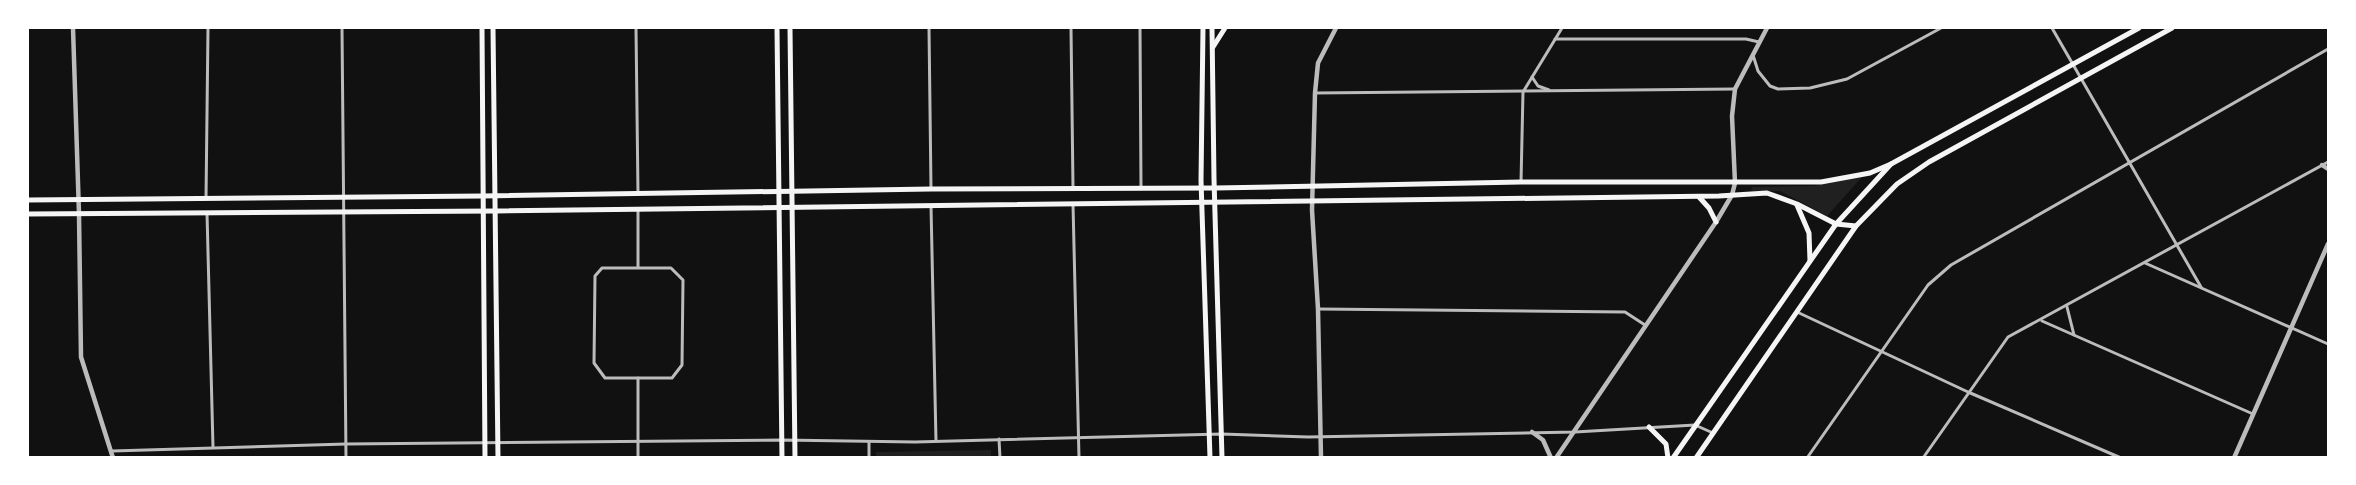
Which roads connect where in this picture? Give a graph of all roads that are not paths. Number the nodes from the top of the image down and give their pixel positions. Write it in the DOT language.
graph roads {
  1 [pos="73,28"];
  2 [pos="208,28"];
  3 [pos="342,28"];
  4 [pos="482,28"];
  5 [pos="493,28"];
  6 [pos="636,28"];
  7 [pos="777,28"];
  8 [pos="790,28"];
  9 [pos="929,28"];
  10 [pos="1071,28"];
  11 [pos="1140,28"];
  12 [pos="1203,28"];
  13 [pos="1212,28"];
  14 [pos="1225,28"];
  15 [pos="1336,28"];
  16 [pos="1562,28"];
  17 [pos="1767,28"];
  18 [pos="1939,28"];
  19 [pos="2052,28"];
  20 [pos="2140,28"];
  21 [pos="2172,28"];
  22 [pos="1555,39"];
  23 [pos="1759,42"];
  24 [pos="1213,47"];
  25 [pos="2328,48"];
  26 [pos="1752,55"];
  27 [pos="2074,64"];
  28 [pos="1532,77"];
  29 [pos="2083,78"];
  30 [pos="1736,89"];
  31 [pos="1552,91"];
  32 [pos="1523,92"];
  33 [pos="1315,93"];
  34 [pos="2130,161"];
  35 [pos="2328,162"];
  36 [pos="1891,164"];
  37 [pos="2322,165"];
  38 [pos="2328,170"];
  39 [pos="1521,182"];
  40 [pos="1735,182"];
  41 [pos="1313,185"];
  42 [pos="1073,188"];
  43 [pos="1141,188"];
  44 [pos="1202,188"];
  45 [pos="1215,188"];
  46 [pos="931,189"];
  47 [pos="792,191"];
  48 [pos="778,192"];
  49 [pos="638,194"];
  50 [pos="1732,195"];
  51 [pos="483,196"];
  52 [pos="495,196"];
  53 [pos="1698,196"];
  54 [pos="343,197"];
  55 [pos="1312,199"];
  56 [pos="28,200"];
  57 [pos="206,200"];
  58 [pos="79,201"];
  59 [pos="1202,201"];
  60 [pos="1215,202"];
  61 [pos="1074,203"];
  62 [pos="1797,204"];
  63 [pos="931,205"];
  64 [pos="779,207"];
  65 [pos="792,207"];
  66 [pos="638,209"];
  67 [pos="483,211"];
  68 [pos="496,211"];
  69 [pos="344,212"];
  70 [pos="28,214"];
  71 [pos="79,214"];
  72 [pos="207,214"];
  73 [pos="1716,222"];
  74 [pos="1836,224"];
  75 [pos="1856,226"];
  76 [pos="2328,244"];
  77 [pos="2177,245"];
  78 [pos="1810,261"];
  79 [pos="2145,263"];
  80 [pos="638,268"];
  81 [pos="2201,287"];
  82 [pos="2067,307"];
  83 [pos="1318,308"];
  84 [pos="1797,312"];
  85 [pos="2041,321"];
  86 [pos="1645,325"];
  87 [pos="2292,328"];
  88 [pos="2074,336"];
  89 [pos="2328,344"];
  90 [pos="1880,352"];
  91 [pos="638,378"];
  92 [pos="1968,392"];
  93 [pos="2253,414"];
  94 [pos="1695,425"];
  95 [pos="1649,427"];
  96 [pos="1532,432"];
  97 [pos="1575,432"];
  98 [pos="1713,433"];
  99 [pos="1222,434"];
  100 [pos="1209,435"];
  101 [pos="1320,436"];
  102 [pos="1079,438"];
  103 [pos="999,439"];
  104 [pos="782,440"];
  105 [pos="794,440"];
  106 [pos="638,441"];
  107 [pos="936,441"];
  108 [pos="868,442"];
  109 [pos="346,444"];
  110 [pos="485,444"];
  111 [pos="498,444"];
  112 [pos="214,447"];
  113 [pos="112,451"];
  114 [pos="113,458"];
  115 [pos="346,458"];
  116 [pos="485,458"];
  117 [pos="498,458"];
  118 [pos="638,458"];
  119 [pos="782,458"];
  120 [pos="795,458"];
  121 [pos="869,458"];
  122 [pos="1000,458"];
  123 [pos="1079,458"];
  124 [pos="1210,458"];
  125 [pos="1222,458"];
  126 [pos="1321,458"];
  127 [pos="1551,458"];
  128 [pos="1556,458"];
  129 [pos="1668,458"];
  130 [pos="1672,458"];
  131 [pos="1696,458"];
  132 [pos="1807,458"];
  133 [pos="1923,458"];
  134 [pos="2120,458"];
  135 [pos="2234,458"];
  1 -- 58 [label="street"];
  2 -- 57 [label="street"];
  3 -- 54 [label="street"];
  4 -- 51 [label="main road"];
  5 -- 52 [label="main road"];
  6 -- 49 [label="street"];
  7 -- 48 [label="main road"];
  8 -- 47 [label="main road"];
  9 -- 46 [label="street"];
  10 -- 42 [label="street"];
  11 -- 43 [label="street"];
  12 -- 44 [label="main road"];
  13 -- 24 [label="main road"];
  14 -- 24 [label="main road"];
  15 -- 33 [label="street"];
  16 -- 22 [label="street"];
  17 -- 23 [label="street"];
  18 -- 26 [label="street"];
  19 -- 27 [label="street"];
  20 -- 27 [label="main road"];
  21 -- 29 [label="main road"];
  22 -- 23 [label="street"];
  22 -- 28 [label="street"];
  23 -- 26 [label="street"];
  24 -- 45 [label="main road"];
  25 -- 34 [label="street"];
  26 -- 30 [label="street"];
  27 -- 29 [label="street"];
  27 -- 36 [label="main road"];
  28 -- 31 [label="street"];
  28 -- 32 [label="street"];
  29 -- 34 [label="street"];
  29 -- 75 [label="main road"];
  30 -- 31 [label="street"];
  30 -- 40 [label="street"];
  31 -- 32 [label="street"];
  32 -- 33 [label="street"];
  32 -- 39 [label="street"];
  33 -- 41 [label="street"];
  34 -- 77 [label="street"];
  34 -- 90 [label="street"];
  35 -- 37 [label="street"];
  36 -- 40 [label="main road"];
  36 -- 74 [label="main road"];
  37 -- 38 [label="street"];
  37 -- 77 [label="street"];
  39 -- 40 [label="main road"];
  39 -- 41 [label="main road"];
  40 -- 50 [label="street"];
  41 -- 45 [label="main road"];
  41 -- 55 [label="street"];
  42 -- 43 [label="main road"];
  42 -- 46 [label="main road"];
  43 -- 44 [label="main road"];
  44 -- 45 [label="main road"];
  44 -- 59 [label="main road"];
  45 -- 60 [label="main road"];
  46 -- 47 [label="main road"];
  47 -- 48 [label="main road"];
  47 -- 65 [label="main road"];
  48 -- 49 [label="main road"];
  48 -- 64 [label="main road"];
  49 -- 52 [label="main road"];
  50 -- 53 [label="main road"];
  50 -- 62 [label="main road"];
  50 -- 73 [label="street"];
  51 -- 52 [label="main road"];
  51 -- 54 [label="main road"];
  51 -- 67 [label="main road"];
  52 -- 68 [label="main road"];
  53 -- 55 [label="main road"];
  53 -- 73 [label="main road"];
  54 -- 57 [label="main road"];
  54 -- 69 [label="street"];
  55 -- 60 [label="main road"];
  55 -- 83 [label="street"];
  56 -- 58 [label="main road"];
  57 -- 58 [label="main road"];
  58 -- 71 [label="street"];
  59 -- 60 [label="main road"];
  59 -- 61 [label="main road"];
  59 -- 100 [label="main road"];
  60 -- 99 [label="main road"];
  61 -- 63 [label="main road"];
  61 -- 102 [label="street"];
  62 -- 74 [label="main road"];
  62 -- 78 [label="main road"];
  63 -- 65 [label="main road"];
  63 -- 107 [label="street"];
  64 -- 65 [label="main road"];
  64 -- 66 [label="main road"];
  64 -- 104 [label="main road"];
  65 -- 105 [label="main road"];
  66 -- 68 [label="main road"];
  66 -- 80 [label="street"];
  67 -- 68 [label="main road"];
  67 -- 69 [label="main road"];
  67 -- 110 [label="main road"];
  68 -- 111 [label="main road"];
  69 -- 72 [label="main road"];
  69 -- 109 [label="street"];
  70 -- 71 [label="main road"];
  71 -- 72 [label="main road"];
  71 -- 113 [label="street"];
  72 -- 112 [label="street"];
  73 -- 86 [label="street"];
  74 -- 75 [label="main road"];
  74 -- 78 [label="main road"];
  75 -- 84 [label="main road"];
  76 -- 87 [label="street"];
  77 -- 79 [label="street"];
  77 -- 81 [label="street"];
  78 -- 94 [label="main road"];
  79 -- 81 [label="street"];
  79 -- 82 [label="street"];
  80 -- 91 [label="street"];
  80 -- 91 [label="street"];
  81 -- 87 [label="street"];
  82 -- 85 [label="street"];
  82 -- 88 [label="street"];
  83 -- 86 [label="street"];
  83 -- 101 [label="street"];
  84 -- 90 [label="street"];
  84 -- 98 [label="main road"];
  85 -- 88 [label="street"];
  85 -- 92 [label="street"];
  86 -- 97 [label="street"];
  87 -- 89 [label="street"];
  87 -- 93 [label="street"];
  88 -- 93 [label="street"];
  90 -- 92 [label="street"];
  90 -- 132 [label="street"];
  91 -- 106 [label="street"];
  92 -- 133 [label="street"];
  92 -- 134 [label="street"];
  93 -- 135 [label="street"];
  94 -- 95 [label="street"];
  94 -- 98 [label="street"];
  94 -- 130 [label="main road"];
  95 -- 97 [label="street"];
  95 -- 129 [label="main road"];
  96 -- 97 [label="street"];
  96 -- 101 [label="street"];
  96 -- 127 [label="street"];
  97 -- 128 [label="street"];
  98 -- 131 [label="main road"];
  99 -- 100 [label="street"];
  99 -- 101 [label="street"];
  99 -- 125 [label="main road"];
  100 -- 102 [label="street"];
  100 -- 124 [label="main road"];
  101 -- 126 [label="street"];
  102 -- 103 [label="street"];
  102 -- 123 [label="street"];
  103 -- 107 [label="street"];
  103 -- 122 [label="street"];
  104 -- 105 [label="street"];
  104 -- 106 [label="street"];
  104 -- 119 [label="main road"];
  105 -- 108 [label="street"];
  105 -- 120 [label="main road"];
  106 -- 111 [label="street"];
  106 -- 118 [label="street"];
  107 -- 108 [label="street"];
  108 -- 121 [label="street"];
  109 -- 110 [label="street"];
  109 -- 112 [label="street"];
  109 -- 115 [label="street"];
  110 -- 111 [label="street"];
  110 -- 116 [label="main road"];
  111 -- 117 [label="main road"];
  112 -- 113 [label="street"];
  113 -- 114 [label="street"];
}
